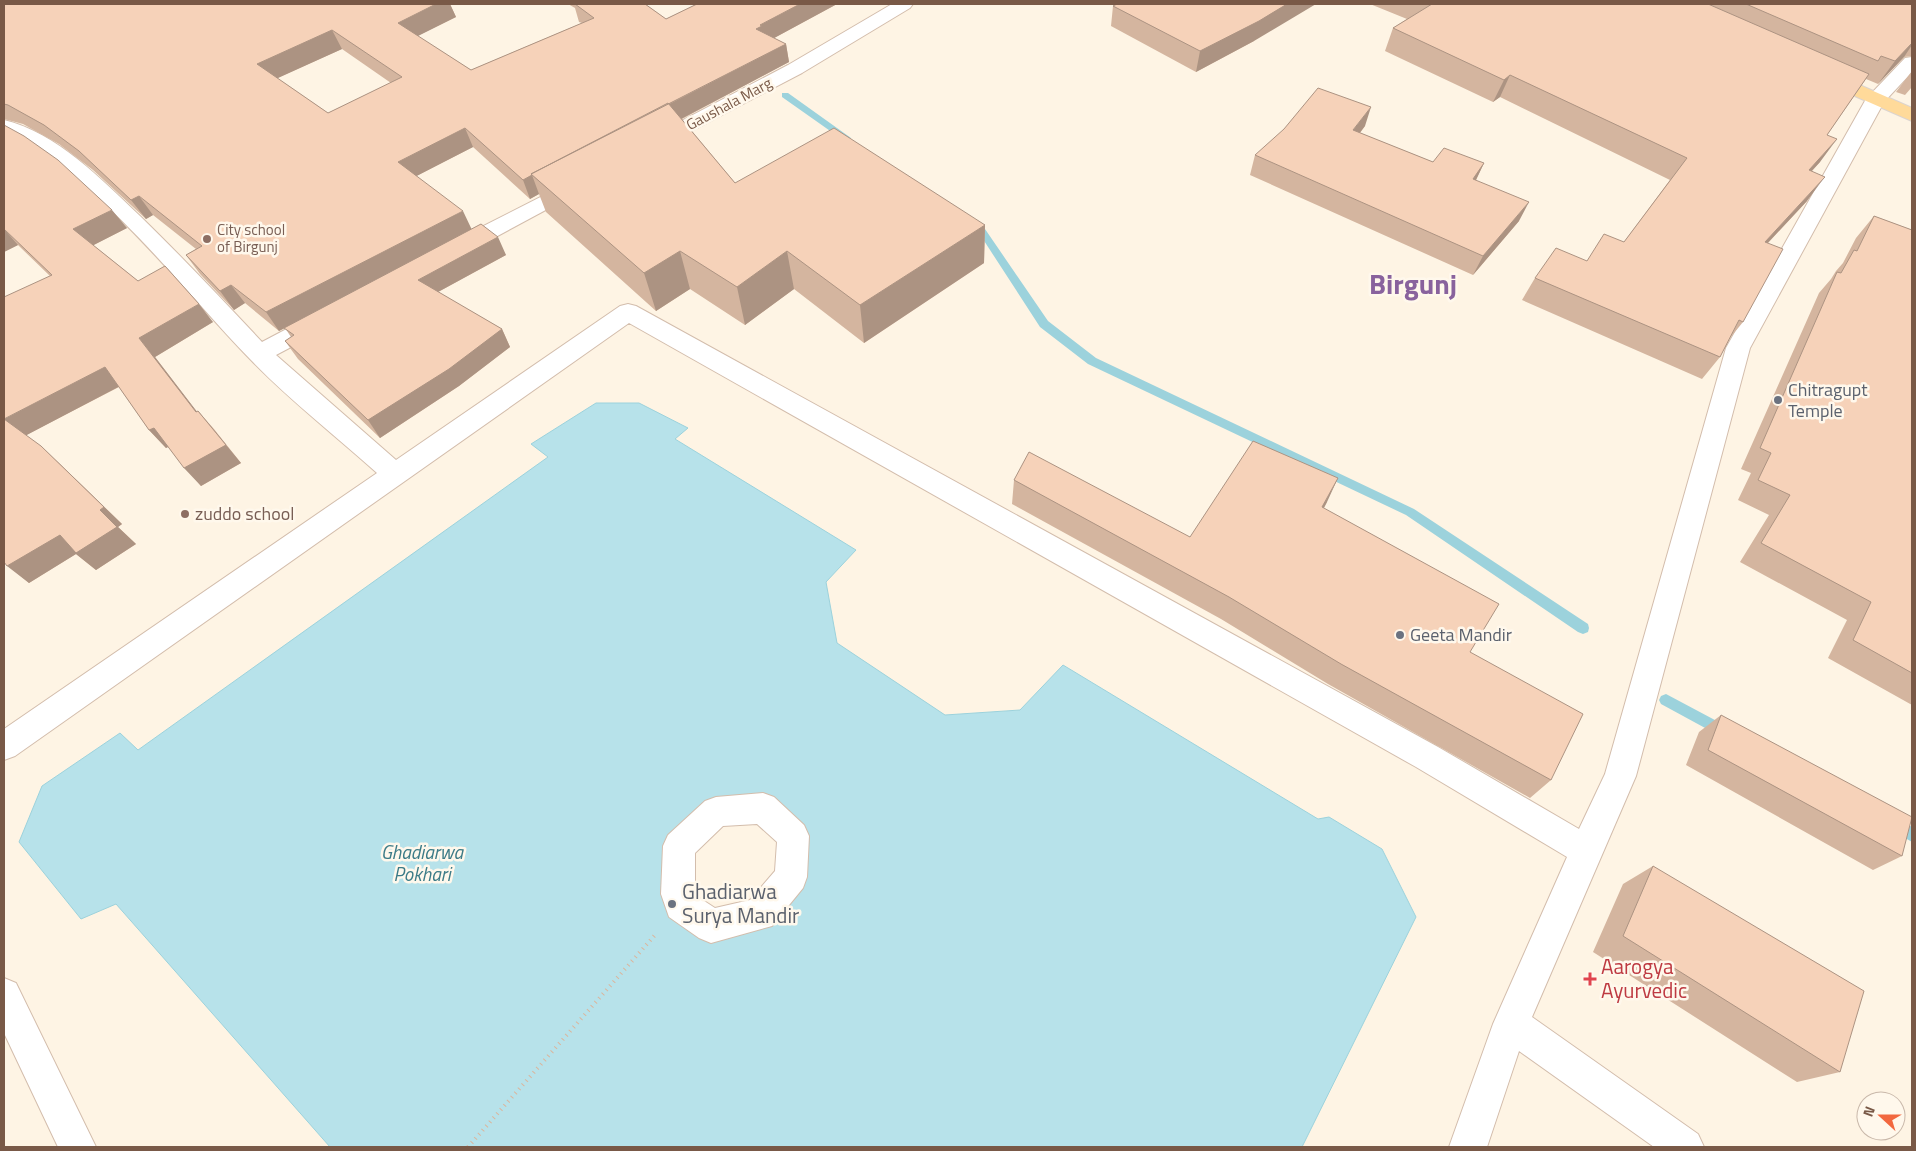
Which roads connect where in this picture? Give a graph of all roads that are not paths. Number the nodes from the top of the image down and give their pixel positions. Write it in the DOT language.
graph roads {
  1 [pos="904,4"];
  2 [pos="1912,62"];
  3 [pos="1805,67"];
  4 [pos="1876,98"];
  5 [pos="1912,115"];
  6 [pos="4,126"];
  7 [pos="640,151"];
  8 [pos="588,178"];
  9 [pos="441,257"];
  10 [pos="337,312"];
  11 [pos="259,354"];
  12 [pos="395,474"];
  13 [pos="4,746"];
  14 [pos="1586,850"];
  15 [pos="4,995"];
  16 [pos="1511,1024"];
  17 [pos="78,1147"];
  18 [pos="1468,1147"];
  19 [pos="1685,1147"];
  1 -- 7 [label="street, Gaushala Marg"];
  2 -- 4 [label="street"];
  3 -- 4 [label="main road"];
  4 -- 5 [label="main road"];
  4 -- 14 [label="street"];
  6 -- 11 [label="street"];
  8 -- 9 [label="street"];
  10 -- 11 [label="street"];
  11 -- 12 [label="street"];
  12 -- 13 [label="street"];
  12 -- 14 [label="street"];
  14 -- 16 [label="street"];
  15 -- 17 [label="street"];
  16 -- 18 [label="street"];
  16 -- 19 [label="street"];
}
